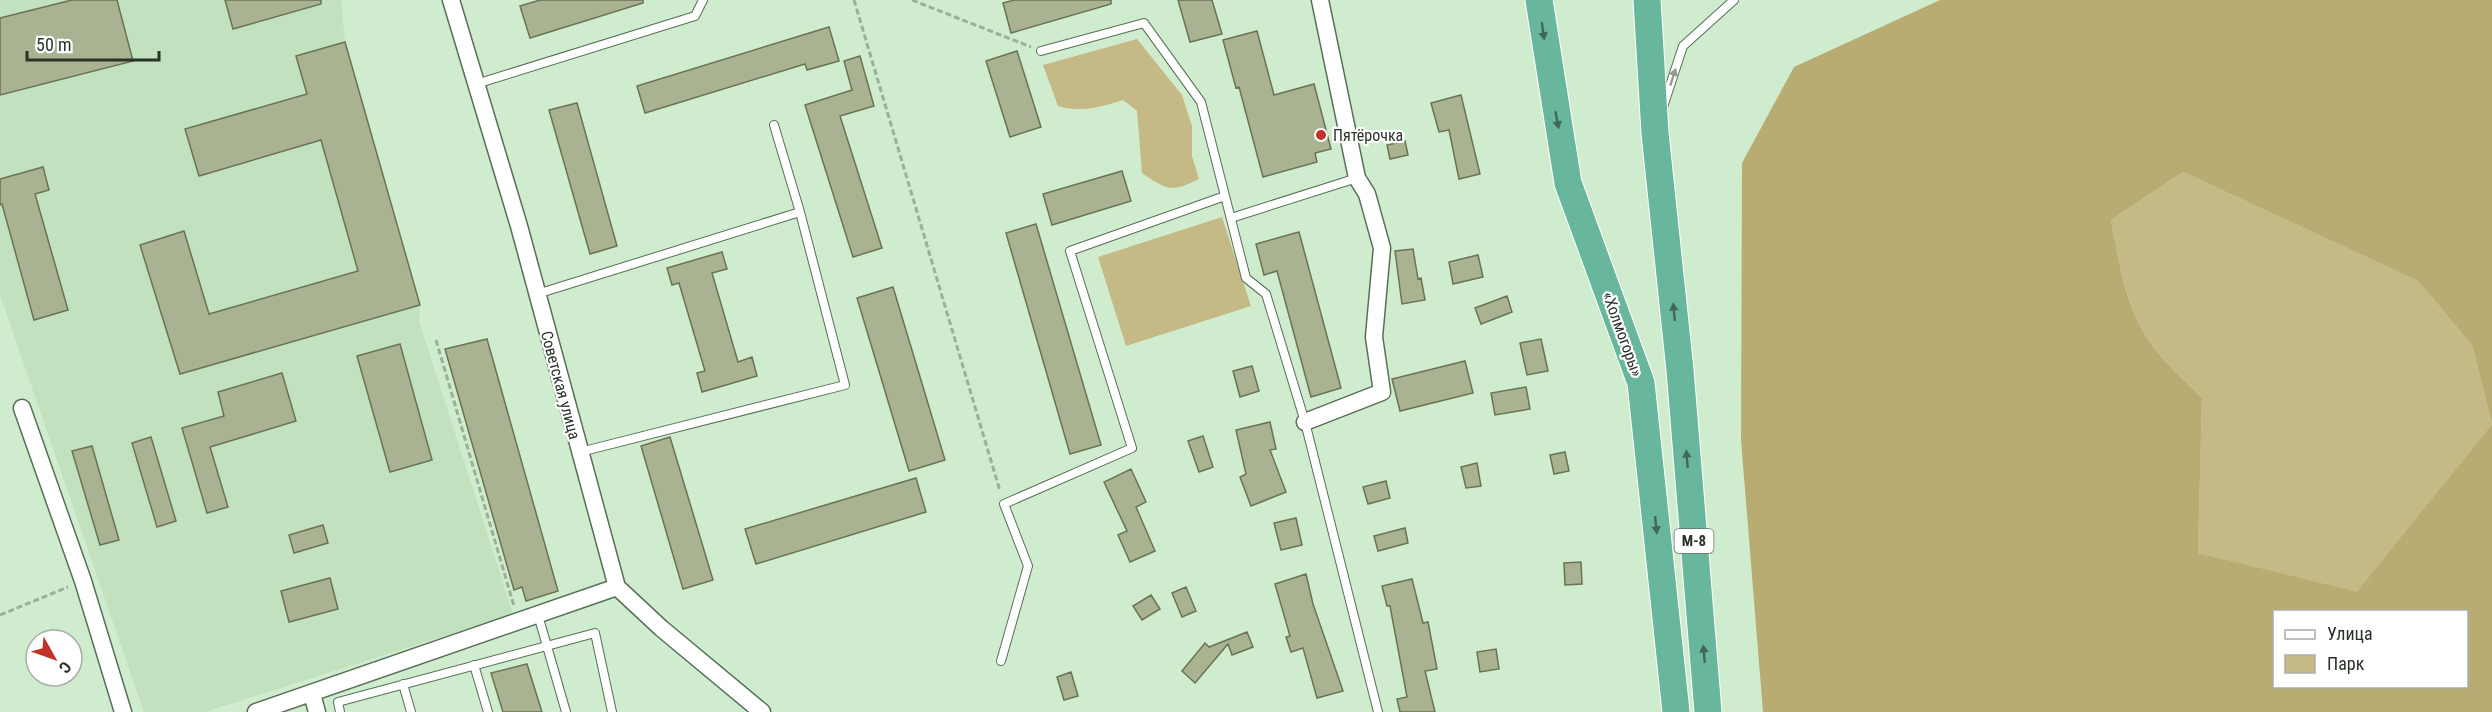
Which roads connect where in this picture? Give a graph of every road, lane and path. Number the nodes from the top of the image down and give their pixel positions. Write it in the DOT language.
graph roads {
  1 [pos="451,0"];
  2 [pos="703,0"];
  3 [pos="854,0"];
  4 [pos="912,0"];
  5 [pos="1320,0"];
  6 [pos="1539,0"];
  7 [pos="1647,0"];
  8 [pos="1734,0"];
  9 [pos="1041,51"];
  10 [pos="476,84"];
  11 [pos="774,125"];
  12 [pos="1655,133"];
  13 [pos="1357,178"];
  14 [pos="1225,196"];
  15 [pos="800,212"];
  16 [pos="1231,218"];
  17 [pos="537,294"];
  18 [pos="436,340"];
  19 [pos="22,408"];
  20 [pos="1305,422"];
  21 [pos="579,453"];
  22 [pos="1004,504"];
  23 [pos="83,580"];
  24 [pos="617,587"];
  25 [pos="0,615"];
  26 [pos="538,615"];
  27 [pos="519,622"];
  28 [pos="547,645"];
  29 [pos="1001,661"];
  30 [pos="474,665"];
  31 [pos="404,684"];
  32 [pos="312,694"];
  33 [pos="123,712"];
  34 [pos="256,712"];
  35 [pos="317,712"];
  36 [pos="340,712"];
  37 [pos="411,712"];
  38 [pos="488,712"];
  39 [pos="566,712"];
  40 [pos="612,712"];
  41 [pos="762,712"];
  42 [pos="1378,712"];
  43 [pos="1676,712"];
  44 [pos="1708,712"];
  1 -- 10 [label="street, Советская улица"];
  2 -- 10 [label="lane"];
  3 -- 22 [label="path"];
  4 -- 9 [label="path"];
  5 -- 13 [label="street"];
  6 -- 43 [label="highway, «Холмогоры» / М-8, one-way"];
  7 -- 12 [label="highway, М-8"];
  12 -- 8 [label="lane, one-way"];
  9 -- 14 [label="lane"];
  10 -- 17 [label="street, Советская улица"];
  11 -- 15 [label="lane"];
  44 -- 12 [label="highway, М-8, one-way"];
  13 -- 16 [label="lane"];
  13 -- 20 [label="street"];
  14 -- 16 [label="lane"];
  14 -- 22 [label="lane"];
  15 -- 17 [label="lane"];
  15 -- 21 [label="lane"];
  16 -- 20 [label="lane"];
  17 -- 21 [label="street, Советская улица"];
  18 -- 27 [label="path"];
  19 -- 23 [label="street"];
  20 -- 42 [label="lane"];
  21 -- 24 [label="street, Советская улица"];
  22 -- 29 [label="lane"];
  23 -- 25 [label="path"];
  23 -- 33 [label="street"];
  24 -- 26 [label="street"];
  24 -- 41 [label="street"];
  26 -- 27 [label="street"];
  26 -- 28 [label="lane"];
  27 -- 32 [label="street"];
  28 -- 30 [label="lane"];
  28 -- 39 [label="lane"];
  28 -- 40 [label="lane"];
  30 -- 31 [label="lane"];
  30 -- 38 [label="lane"];
  31 -- 36 [label="lane"];
  31 -- 37 [label="lane"];
  32 -- 34 [label="street"];
  32 -- 35 [label="street"];
}
